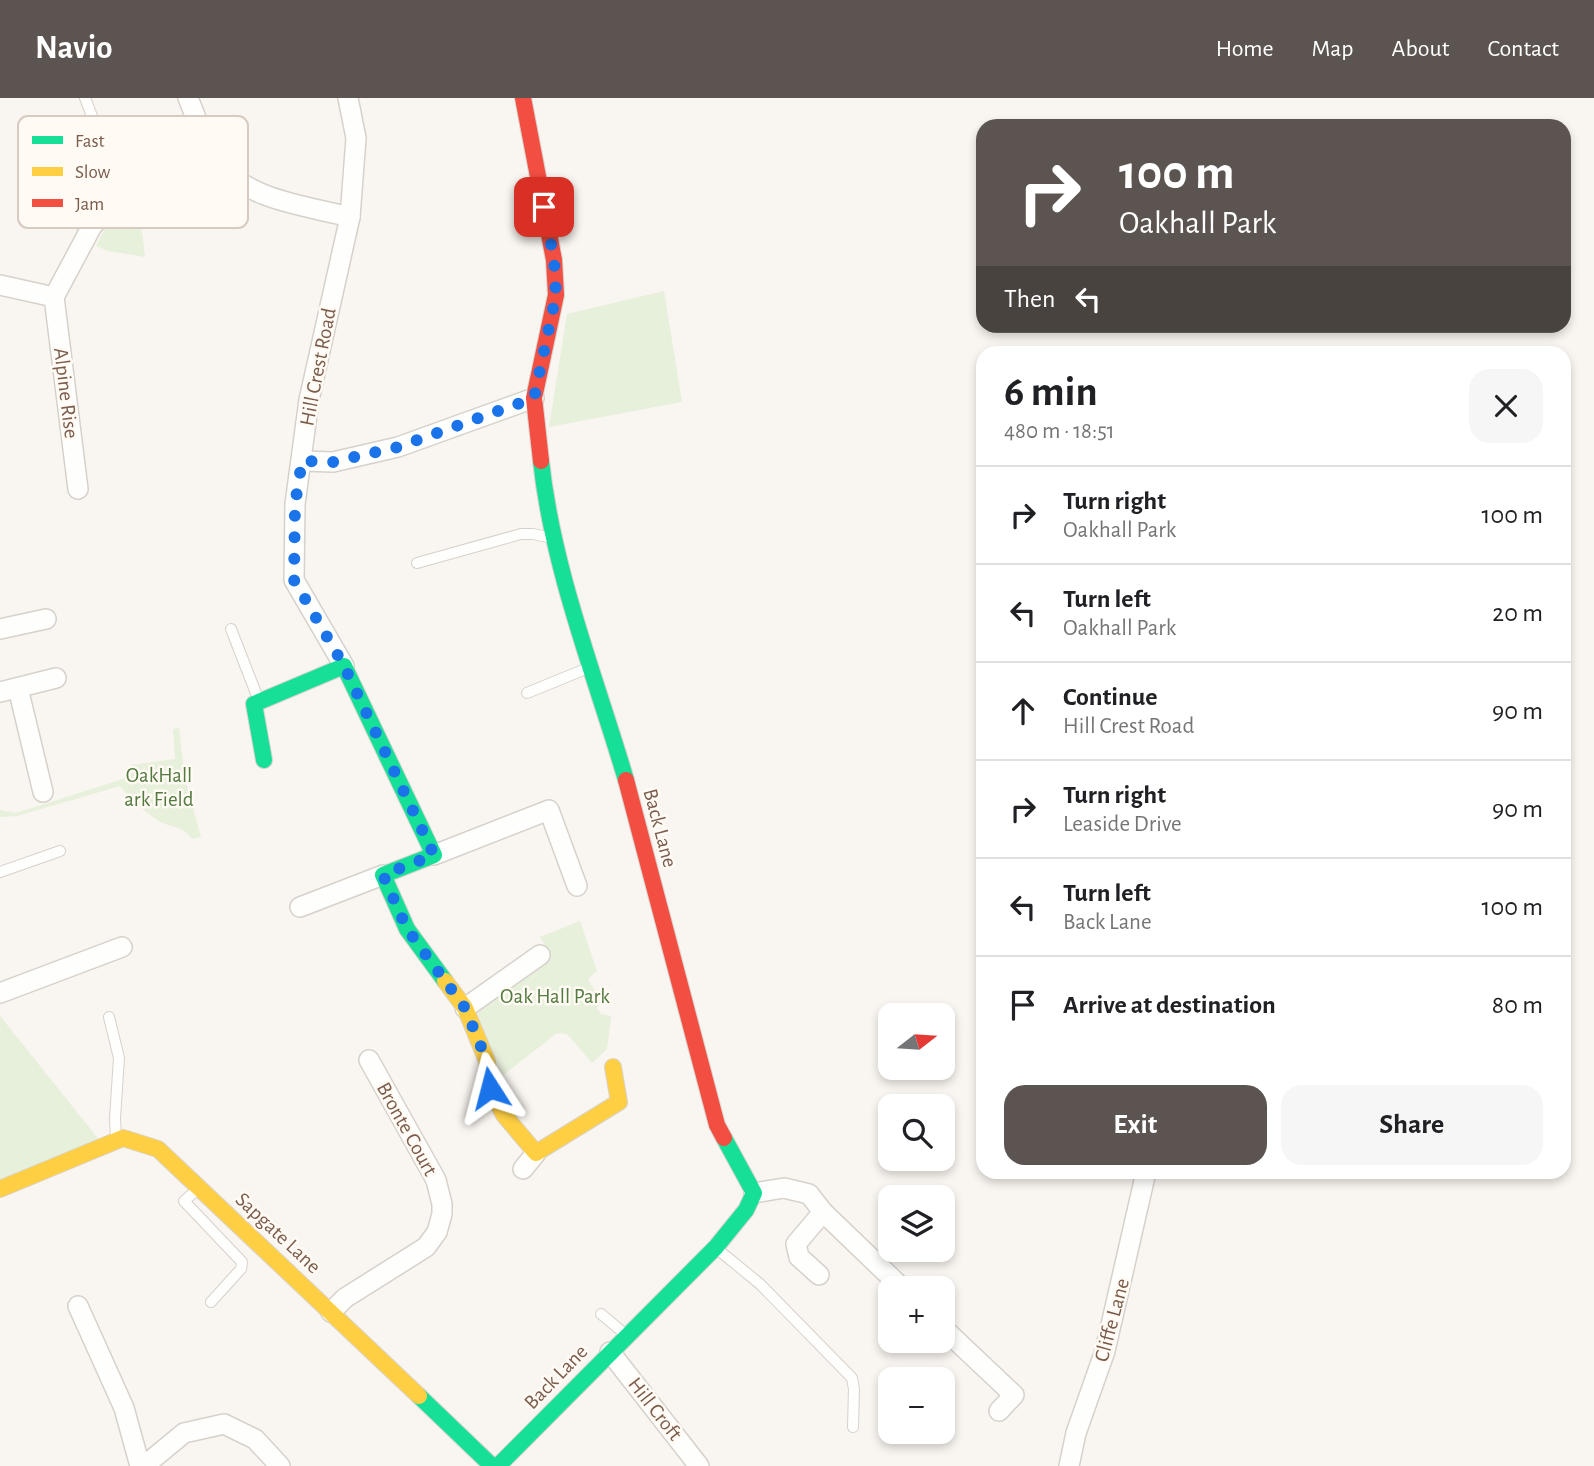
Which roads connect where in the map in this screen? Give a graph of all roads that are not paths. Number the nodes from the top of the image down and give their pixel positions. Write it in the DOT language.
graph roads {
  1 [pos="85,98"];
  2 [pos="188,98"];
  3 [pos="348,98"];
  4 [pos="523,98"];
  5 [pos="92,116"];
  6 [pos="195,116"];
  7 [pos="248,187"];
  8 [pos="350,217"];
  9 [pos="91,228"];
  10 [pos="0,285"];
  11 [pos="54,297"];
  12 [pos="534,398"];
  13 [pos="302,461"];
  14 [pos="78,489"];
  15 [pos="554,538"];
  16 [pos="417,563"];
  17 [pos="46,619"];
  18 [pos="0,629"];
  19 [pos="231,629"];
  20 [pos="344,666"];
  21 [pos="589,668"];
  22 [pos="56,678"];
  23 [pos="9,690"];
  24 [pos="527,692"];
  25 [pos="259,702"];
  26 [pos="264,760"];
  27 [pos="43,792"];
  28 [pos="60,850"];
  29 [pos="434,855"];
  30 [pos="0,872"];
  31 [pos="383,875"];
  32 [pos="577,886"];
  33 [pos="300,907"];
  34 [pos="122,947"];
  35 [pos="540,955"];
  36 [pos="0,993"];
  37 [pos="465,1008"];
  38 [pos="109,1017"];
  39 [pos="369,1060"];
  40 [pos="613,1068"];
  41 [pos="116,1140"];
  42 [pos="1144,1179"];
  43 [pos="199,1188"];
  44 [pos="0,1189"];
  45 [pos="754,1193"];
  46 [pos="822,1212"];
  47 [pos="716,1247"];
  48 [pos="819,1275"];
  49 [pos="889,1276"];
  50 [pos="211,1302"];
  51 [pos="78,1306"];
  52 [pos="331,1312"];
  53 [pos="601,1314"];
  54 [pos="626,1335"];
  55 [pos="955,1339"];
  56 [pos="610,1352"];
  57 [pos="999,1411"];
  58 [pos="853,1427"];
  59 [pos="142,1466"];
  60 [pos="280,1466"];
  61 [pos="492,1466"];
  62 [pos="498,1466"];
  63 [pos="699,1466"];
  64 [pos="1069,1466"];
  1 -- 5 [label="lane"];
  2 -- 6 [label="street"];
  3 -- 8 [label="street, Hill Crest Road"];
  4 -- 12 [label="street, Back Lane"];
  7 -- 8 [label="street"];
  8 -- 13 [label="street, Hill Crest Road"];
  9 -- 11 [label="street"];
  10 -- 11 [label="street"];
  11 -- 14 [label="street, Alpine Rise"];
  12 -- 13 [label="street"];
  12 -- 15 [label="street, Back Lane"];
  13 -- 20 [label="street, Hill Crest Road"];
  15 -- 16 [label="lane"];
  15 -- 21 [label="street, Back Lane"];
  17 -- 18 [label="street"];
  19 -- 25 [label="lane"];
  20 -- 25 [label="street"];
  20 -- 29 [label="street"];
  21 -- 24 [label="lane"];
  21 -- 45 [label="street, Back Lane"];
  22 -- 23 [label="street"];
  23 -- 27 [label="street"];
  25 -- 26 [label="street"];
  28 -- 30 [label="lane"];
  29 -- 31 [label="street"];
  29 -- 32 [label="street"];
  31 -- 33 [label="street"];
  31 -- 37 [label="street"];
  34 -- 36 [label="street"];
  35 -- 37 [label="street"];
  37 -- 40 [label="street"];
  38 -- 41 [label="lane"];
  39 -- 52 [label="street, Bronte Court"];
  41 -- 43 [label="street, Sapgate Lane"];
  41 -- 44 [label="street"];
  42 -- 64 [label="street, Cliffe Lane"];
  43 -- 50 [label="lane"];
  43 -- 52 [label="street, Sapgate Lane"];
  45 -- 46 [label="street"];
  45 -- 47 [label="street, Back Lane"];
  46 -- 48 [label="street"];
  46 -- 49 [label="street"];
  47 -- 54 [label="street, Back Lane"];
  47 -- 58 [label="lane"];
  51 -- 59 [label="street"];
  52 -- 61 [label="street, Sapgate Lane"];
  53 -- 54 [label="lane"];
  54 -- 56 [label="street, Back Lane"];
  55 -- 57 [label="street"];
  56 -- 62 [label="street, Back Lane"];
  56 -- 63 [label="street, Hill Croft"];
  59 -- 60 [label="street"];
}
